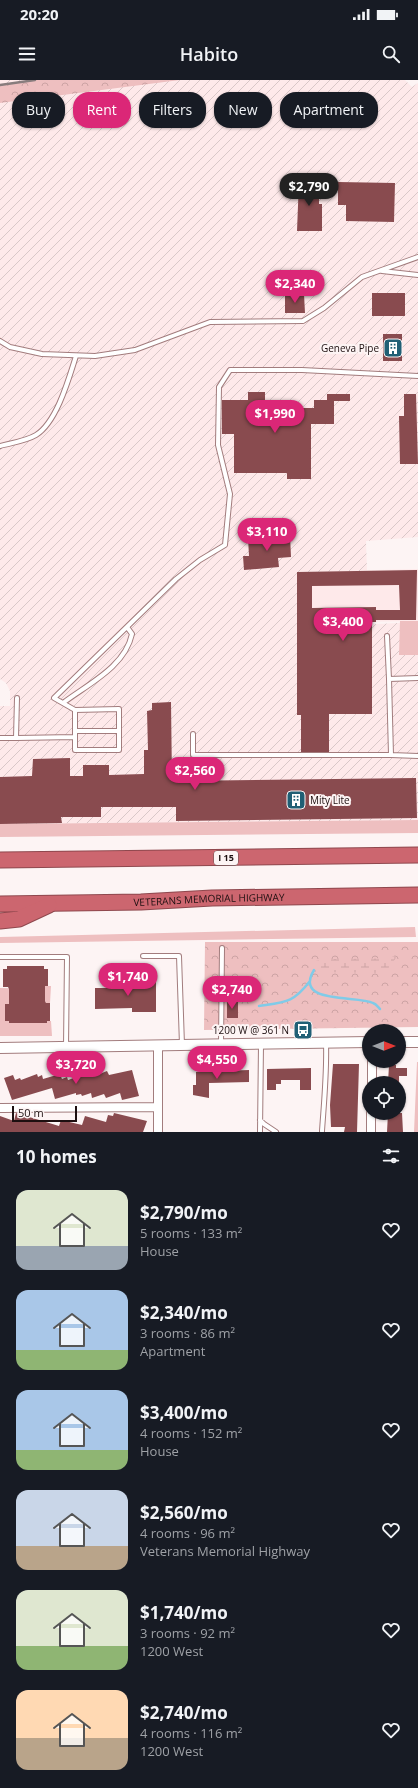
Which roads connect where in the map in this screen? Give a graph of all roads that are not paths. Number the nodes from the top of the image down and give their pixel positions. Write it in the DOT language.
graph roads {
  1 [pos="418,257"];
  2 [pos="380,271"];
  3 [pos="418,275"];
  4 [pos="0,341"];
  5 [pos="76,356"];
  6 [pos="418,376"];
  7 [pos="0,446"];
  8 [pos="126,627"];
  9 [pos="387,636"];
  10 [pos="418,678"];
  11 [pos="389,679"];
  12 [pos="17,698"];
  13 [pos="63,703"];
  14 [pos="75,710"];
  15 [pos="75,731"];
  16 [pos="119,731"];
  17 [pos="193,734"];
  18 [pos="75,737"];
  19 [pos="0,738"];
  20 [pos="16,738"];
  21 [pos="391,755"];
  22 [pos="418,756"];
  23 [pos="416,855"];
  24 [pos="0,860"];
  25 [pos="416,895"];
  26 [pos="53,903"];
  27 [pos="0,904"];
  28 [pos="0,921"];
  29 [pos="222,948"];
  30 [pos="143,956"];
  31 [pos="0,957"];
  32 [pos="326,1042"];
  33 [pos="362,1042"];
  34 [pos="406,1042"];
  35 [pos="418,1042"];
  36 [pos="261,1044"];
  37 [pos="182,1045"];
  38 [pos="221,1045"];
  39 [pos="158,1046"];
  40 [pos="0,1048"];
  41 [pos="66,1048"];
  42 [pos="158,1107"];
  43 [pos="0,1108"];
  44 [pos="260,1119"];
  45 [pos="371,1120"];
  46 [pos="322,1131"];
  47 [pos="158,1132"];
  48 [pos="260,1132"];
  49 [pos="276,1132"];
  50 [pos="371,1132"];
  1 -- 2 [label="lane"];
  2 -- 3 [label="lane"];
  2 -- 5 [label="lane"];
  4 -- 5 [label="lane"];
  5 -- 7 [label="lane"];
  6 -- 8 [label="lane"];
  8 -- 13 [label="lane"];
  8 -- 13 [label="lane"];
  9 -- 11 [label="lane"];
  10 -- 11 [label="lane"];
  11 -- 21 [label="lane"];
  12 -- 20 [label="lane"];
  13 -- 14 [label="lane"];
  14 -- 15 [label="lane"];
  14 -- 16 [label="lane"];
  15 -- 16 [label="lane"];
  15 -- 18 [label="lane"];
  16 -- 18 [label="lane"];
  17 -- 21 [label="lane"];
  18 -- 20 [label="lane"];
  19 -- 20 [label="lane"];
  21 -- 22 [label="lane"];
  23 -- 24 [label="highway, I 15"];
  25 -- 26 [label="highway, VETERANS MEMORIAL HIGHWAY"];
  26 -- 27 [label="highway, VETERANS MEMORIAL HIGHWAY"];
  26 -- 28 [label="highway"];
  29 -- 38 [label="lane"];
  30 -- 37 [label="lane"];
  31 -- 41 [label="lane"];
  32 -- 33 [label="street"];
  32 -- 36 [label="street"];
  32 -- 46 [label="lane"];
  34 -- 35 [label="street"];
  36 -- 38 [label="street"];
  36 -- 44 [label="lane"];
  37 -- 38 [label="street"];
  37 -- 39 [label="street"];
  39 -- 41 [label="street"];
  39 -- 42 [label="street"];
  40 -- 41 [label="street"];
  42 -- 43 [label="street"];
  42 -- 47 [label="street"];
  44 -- 48 [label="lane"];
  44 -- 49 [label="lane"];
  45 -- 50 [label="street"];
}
